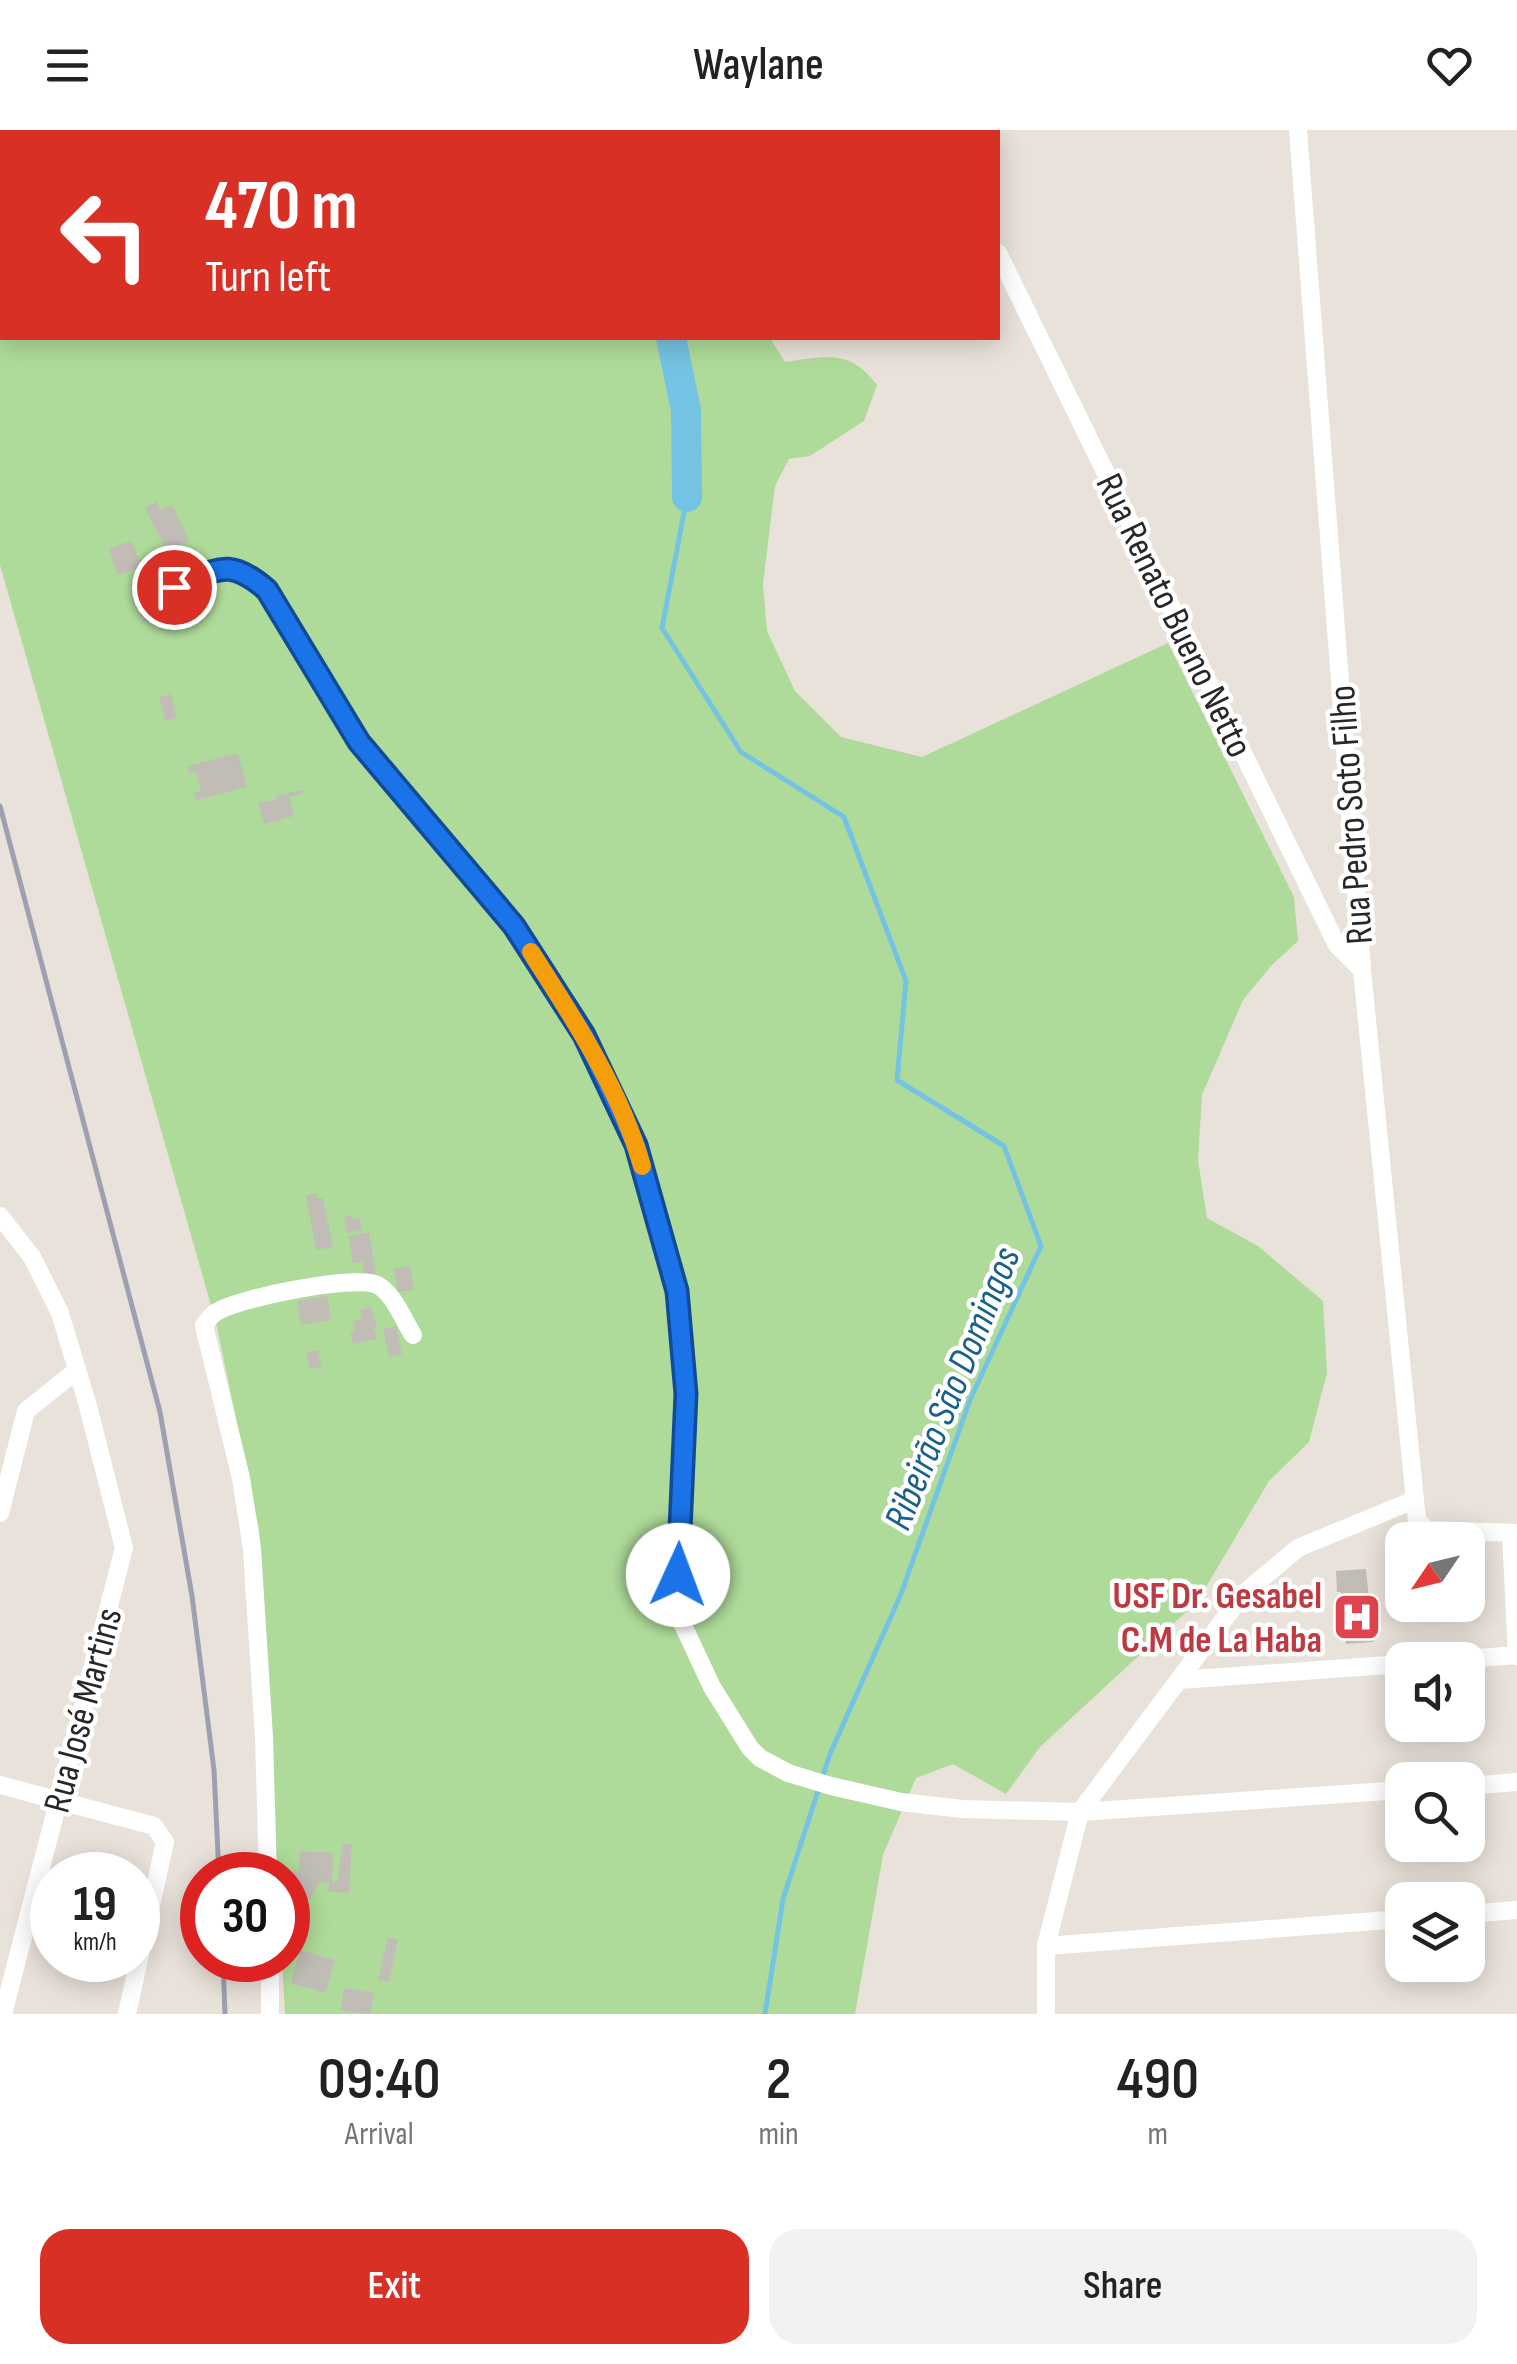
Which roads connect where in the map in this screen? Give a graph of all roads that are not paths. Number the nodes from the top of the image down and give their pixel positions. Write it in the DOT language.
graph roads {
  1 [pos="1298,130"];
  2 [pos="1000,256"];
  3 [pos="174,587"];
  4 [pos="1362,970"];
  5 [pos="0,1216"];
  6 [pos="413,1334"];
  7 [pos="77,1370"];
  8 [pos="1414,1500"];
  9 [pos="0,1513"];
  10 [pos="1514,1534"];
  11 [pos="1517,1655"];
  12 [pos="1485,1657"];
  13 [pos="1385,1665"];
  14 [pos="1180,1680"];
  15 [pos="1517,1782"];
  16 [pos="0,1785"];
  17 [pos="1485,1785"];
  18 [pos="1385,1791"];
  19 [pos="58,1801"];
  20 [pos="1080,1812"];
  21 [pos="267,1852"];
  22 [pos="1517,1910"];
  23 [pos="1485,1913"];
  24 [pos="1385,1920"];
  25 [pos="1046,1946"];
  26 [pos="270,1982"];
  27 [pos="3,2014"];
  28 [pos="127,2014"];
  29 [pos="270,2014"];
  30 [pos="1046,2014"];
  1 -- 4 [label="street, Rua Pedro Soto Filho"];
  2 -- 4 [label="street, Rua Renato Bueno Netto"];
  3 -- 20 [label="street"];
  4 -- 8 [label="street, Rua Pedro Soto Filho"];
  5 -- 7 [label="street, Rua José Martins"];
  6 -- 21 [label="street"];
  7 -- 9 [label="street"];
  7 -- 19 [label="street, Rua José Martins"];
  8 -- 10 [label="street"];
  8 -- 14 [label="street"];
  10 -- 11 [label="street"];
  11 -- 12 [label="street"];
  13 -- 14 [label="street"];
  14 -- 20 [label="street"];
  15 -- 17 [label="street"];
  16 -- 19 [label="street"];
  18 -- 20 [label="street"];
  19 -- 27 [label="street, Rua José Martins"];
  19 -- 28 [label="street"];
  20 -- 25 [label="street"];
  22 -- 23 [label="street"];
  24 -- 25 [label="street"];
  25 -- 30 [label="street"];
  26 -- 29 [label="street"];
}
